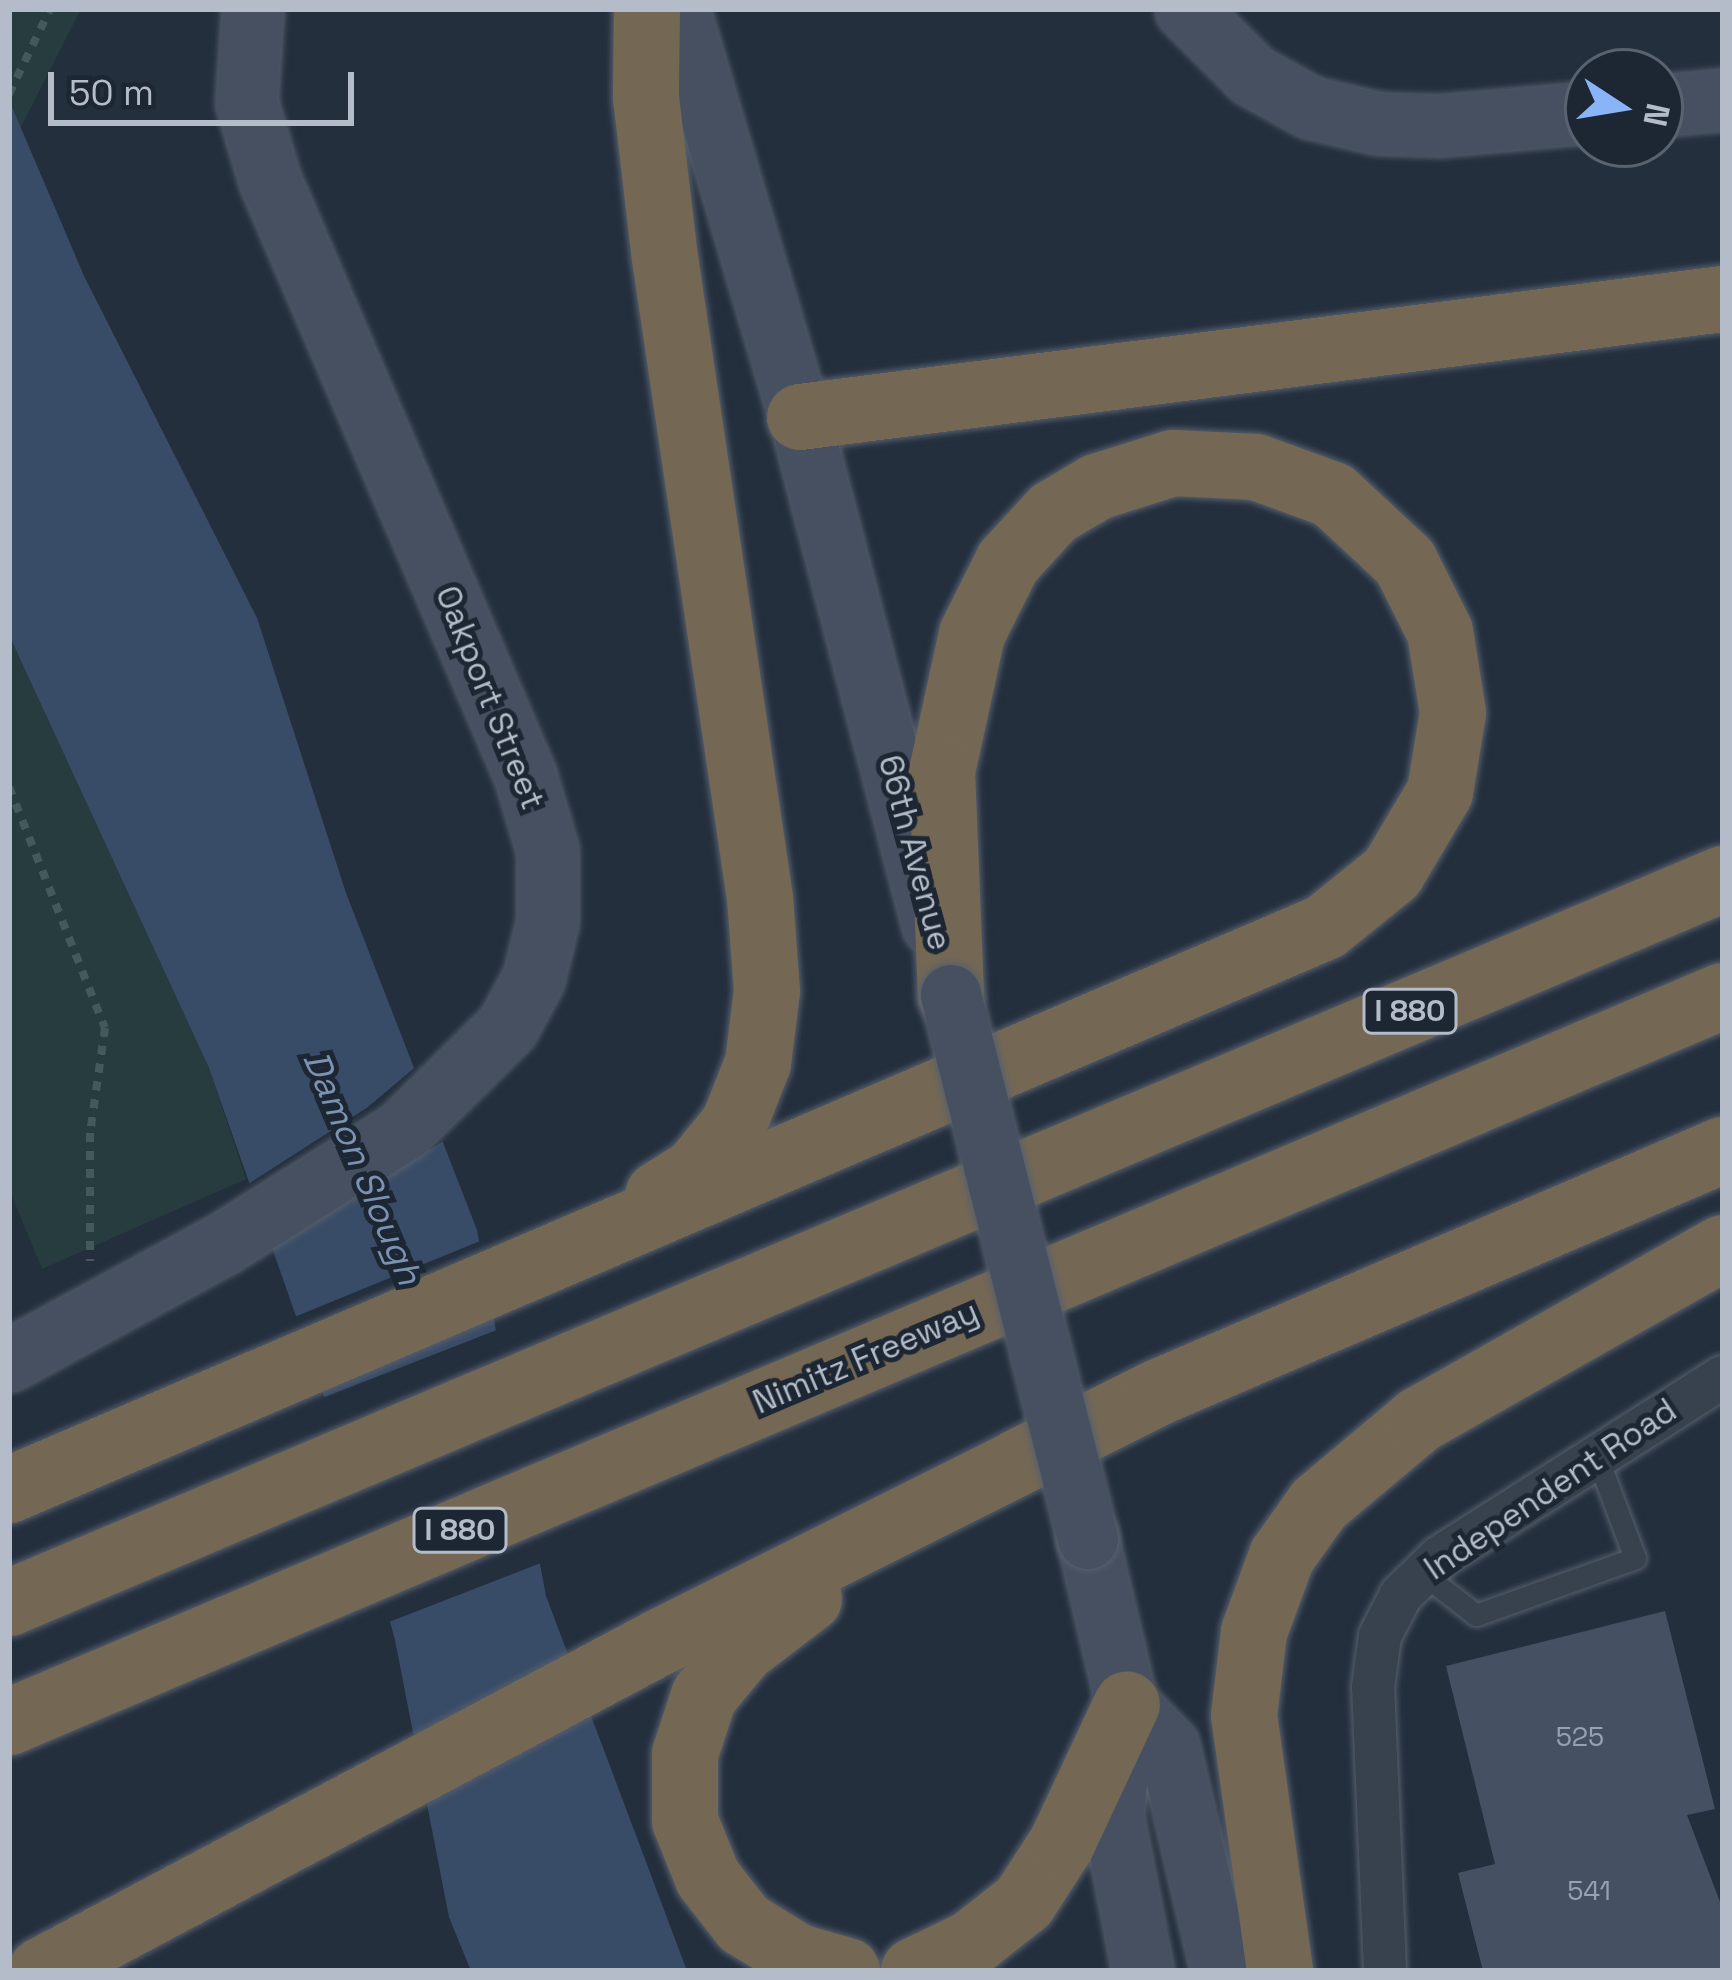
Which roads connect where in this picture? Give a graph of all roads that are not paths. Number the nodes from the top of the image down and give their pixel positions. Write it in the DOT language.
graph roads {
  1 [pos="254,9"];
  2 [pos="647,9"];
  3 [pos="679,9"];
  4 [pos="1186,9"];
  5 [pos="1723,100"];
  6 [pos="1684,104"];
  7 [pos="1564,114"];
  8 [pos="1723,299"];
  9 [pos="800,417"];
  10 [pos="1723,879"];
  11 [pos="951,995"];
  12 [pos="1723,996"];
  13 [pos="1723,1150"];
  14 [pos="1723,1248"];
  15 [pos="554,1258"];
  16 [pos="9,1360"];
  17 [pos="1723,1377"];
  18 [pos="1597,1457"];
  19 [pos="9,1490"];
  20 [pos="934,1502"];
  21 [pos="1423,1573"];
  22 [pos="9,1603"];
  23 [pos="1127,1704"];
  24 [pos="9,1721"];
  25 [pos="41,1971"];
  26 [pos="848,1971"];
  27 [pos="914,1971"];
  28 [pos="1143,1971"];
  29 [pos="1222,1971"];
  30 [pos="1280,1971"];
  31 [pos="1385,1971"];
  1 -- 16 [label="street, Oakport Street"];
  2 -- 15 [label="highway"];
  3 -- 9 [label="street, 66th Avenue"];
  4 -- 7 [label="street"];
  5 -- 6 [label="street"];
  8 -- 9 [label="highway"];
  9 -- 11 [label="street, 66th Avenue"];
  10 -- 22 [label="highway, I 880"];
  11 -- 15 [label="highway"];
  11 -- 23 [label="street, 66th Avenue, bridge"];
  12 -- 24 [label="highway, Nimitz Freeway / I 880"];
  13 -- 20 [label="highway"];
  14 -- 30 [label="highway"];
  15 -- 19 [label="highway"];
  17 -- 18 [label="street, Independent Road"];
  18 -- 21 [label="street, Independent Road"];
  18 -- 21 [label="lane"];
  20 -- 25 [label="highway"];
  20 -- 26 [label="highway"];
  21 -- 31 [label="street, Independent Road"];
  23 -- 27 [label="highway"];
  23 -- 28 [label="street, 66th Avenue"];
  23 -- 29 [label="street"];
}
